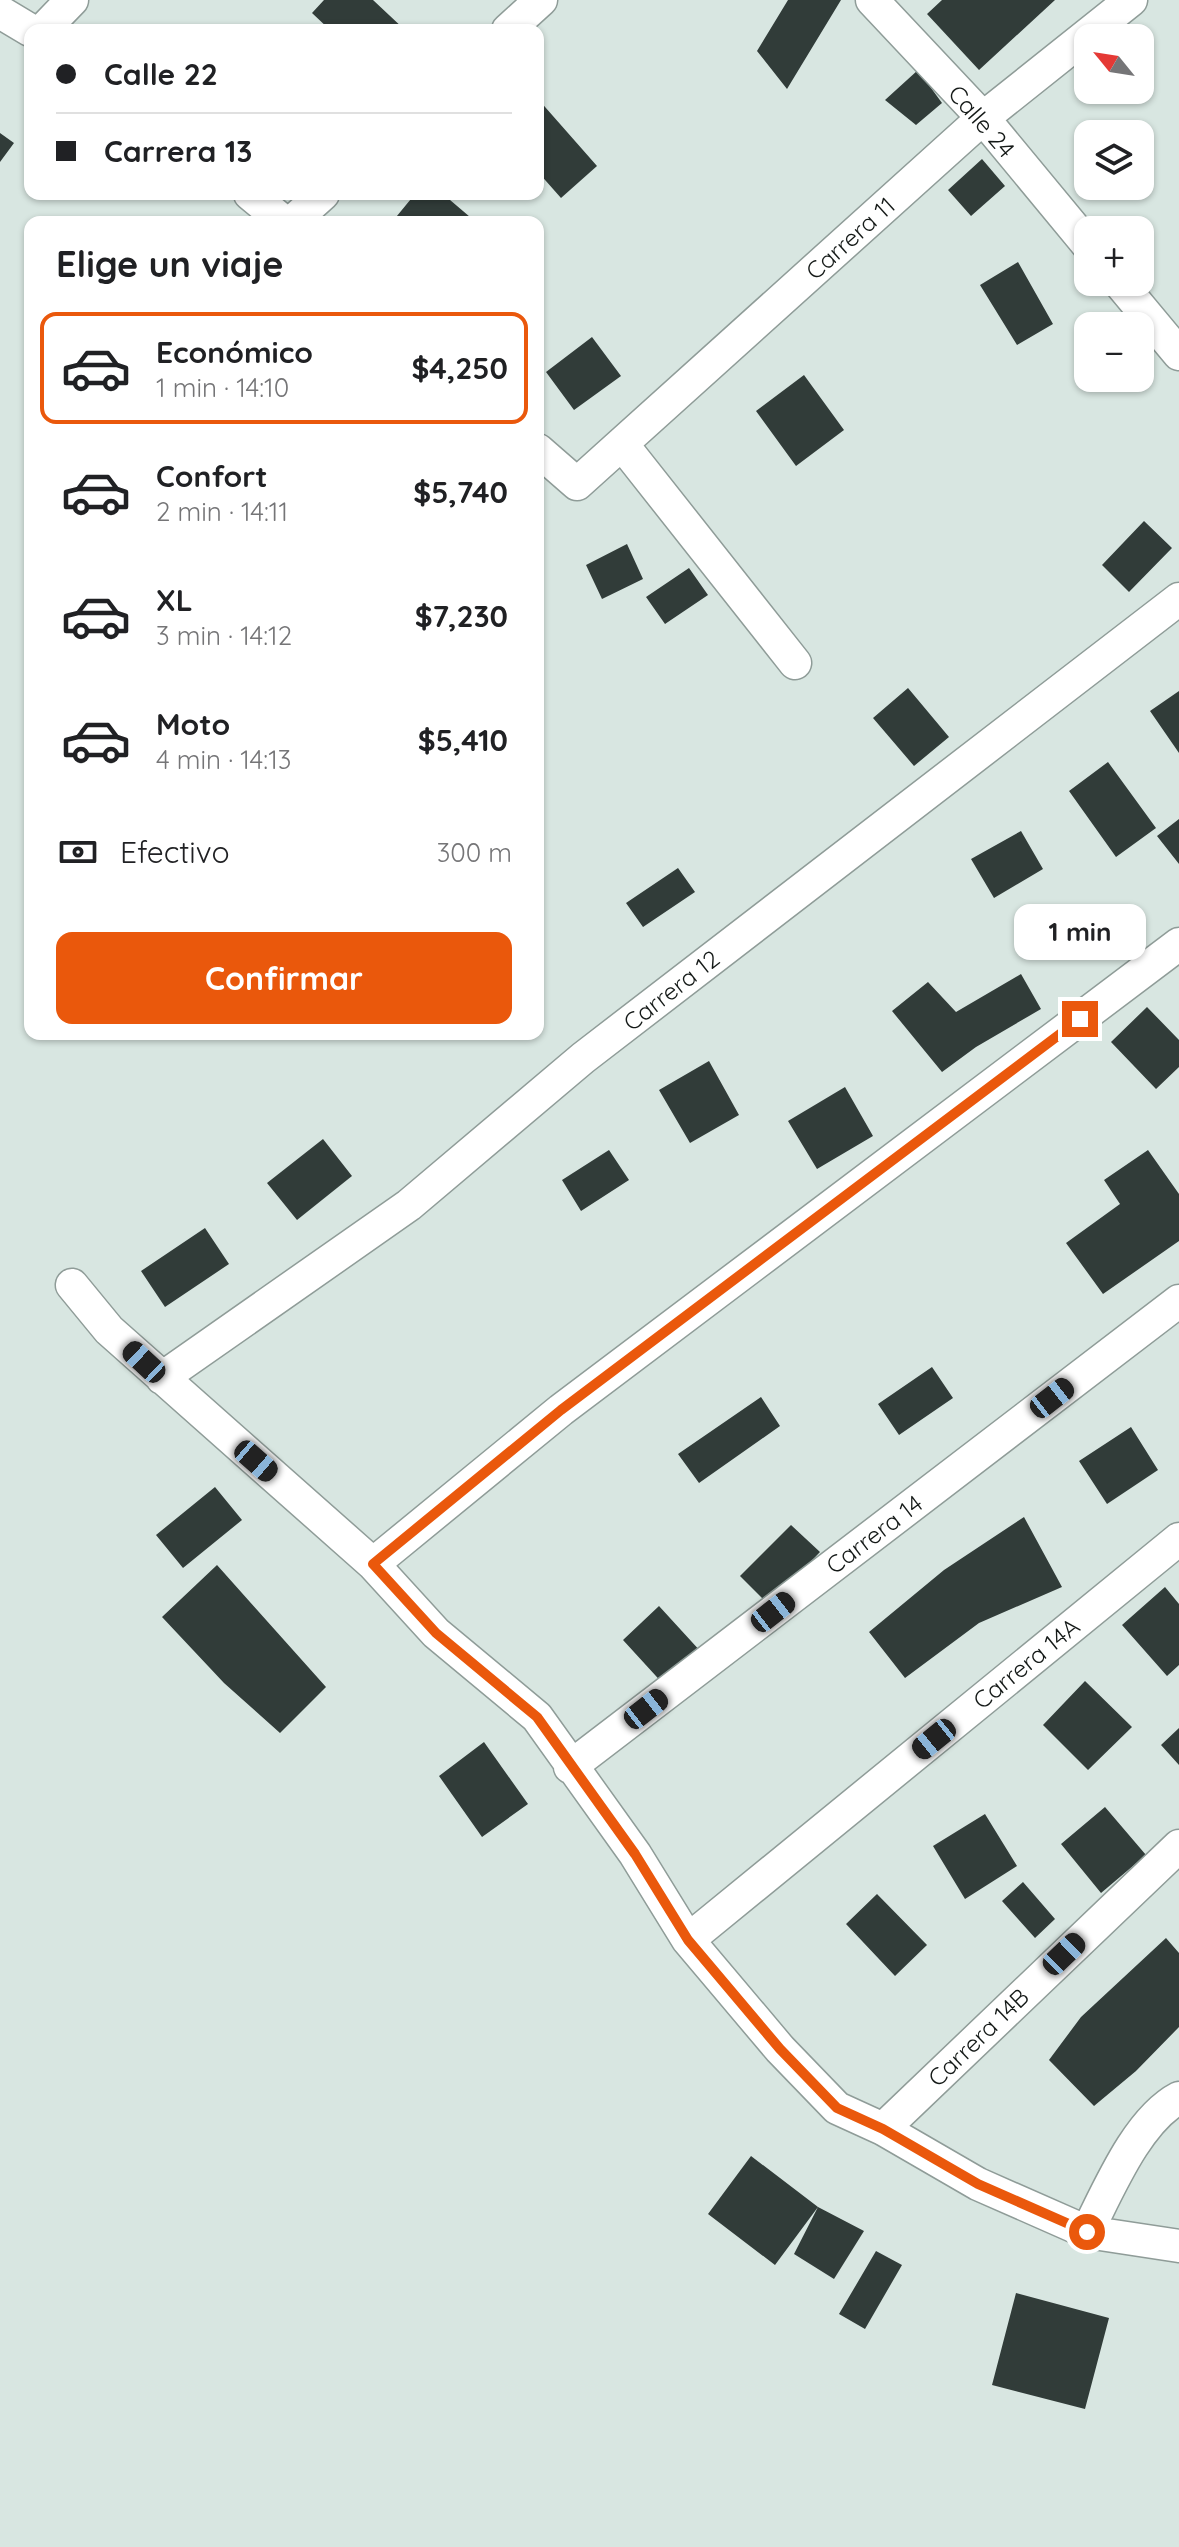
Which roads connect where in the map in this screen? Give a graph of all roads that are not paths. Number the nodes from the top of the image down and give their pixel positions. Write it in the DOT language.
graph roads {
  1 [pos="72,0"];
  2 [pos="541,0"];
  3 [pos="872,0"];
  4 [pos="1131,0"];
  5 [pos="0,12"];
  6 [pos="49,24"];
  7 [pos="515,24"];
  8 [pos="24,26"];
  9 [pos="983,118"];
  10 [pos="257,200"];
  11 [pos="316,200"];
  12 [pos="277,216"];
  13 [pos="299,216"];
  14 [pos="1074,228"];
  15 [pos="1131,296"];
  16 [pos="1179,354"];
  17 [pos="622,444"];
  18 [pos="544,455"];
  19 [pos="1179,599"];
  20 [pos="795,663"];
  21 [pos="1179,944"];
  22 [pos="72,1285"];
  23 [pos="1179,1301"];
  24 [pos="162,1378"];
  25 [pos="1179,1539"];
  26 [pos="373,1564"];
  27 [pos="570,1767"];
  28 [pos="1179,1846"];
  29 [pos="688,1940"];
  30 [pos="1179,2098"];
  31 [pos="883,2129"];
  32 [pos="1087,2232"];
  33 [pos="1179,2246"];
  1 -- 6 [label="street"];
  2 -- 7 [label="street"];
  3 -- 9 [label="street, Calle 24"];
  4 -- 9 [label="street, Carrera 11"];
  5 -- 8 [label="street"];
  9 -- 14 [label="street, Calle 24"];
  9 -- 17 [label="street, Carrera 11"];
  10 -- 12 [label="street"];
  11 -- 13 [label="street"];
  15 -- 16 [label="street"];
  17 -- 18 [label="street, Carrera 11"];
  17 -- 20 [label="street"];
  19 -- 24 [label="street, Carrera 12"];
  21 -- 26 [label="street"];
  22 -- 24 [label="street"];
  23 -- 27 [label="street, Carrera 14"];
  24 -- 26 [label="street"];
  25 -- 29 [label="street, Carrera 14A"];
  26 -- 27 [label="street"];
  27 -- 29 [label="street"];
  28 -- 31 [label="street, Carrera 14B"];
  29 -- 31 [label="street"];
  30 -- 32 [label="street"];
  31 -- 32 [label="street"];
  32 -- 33 [label="street"];
}
